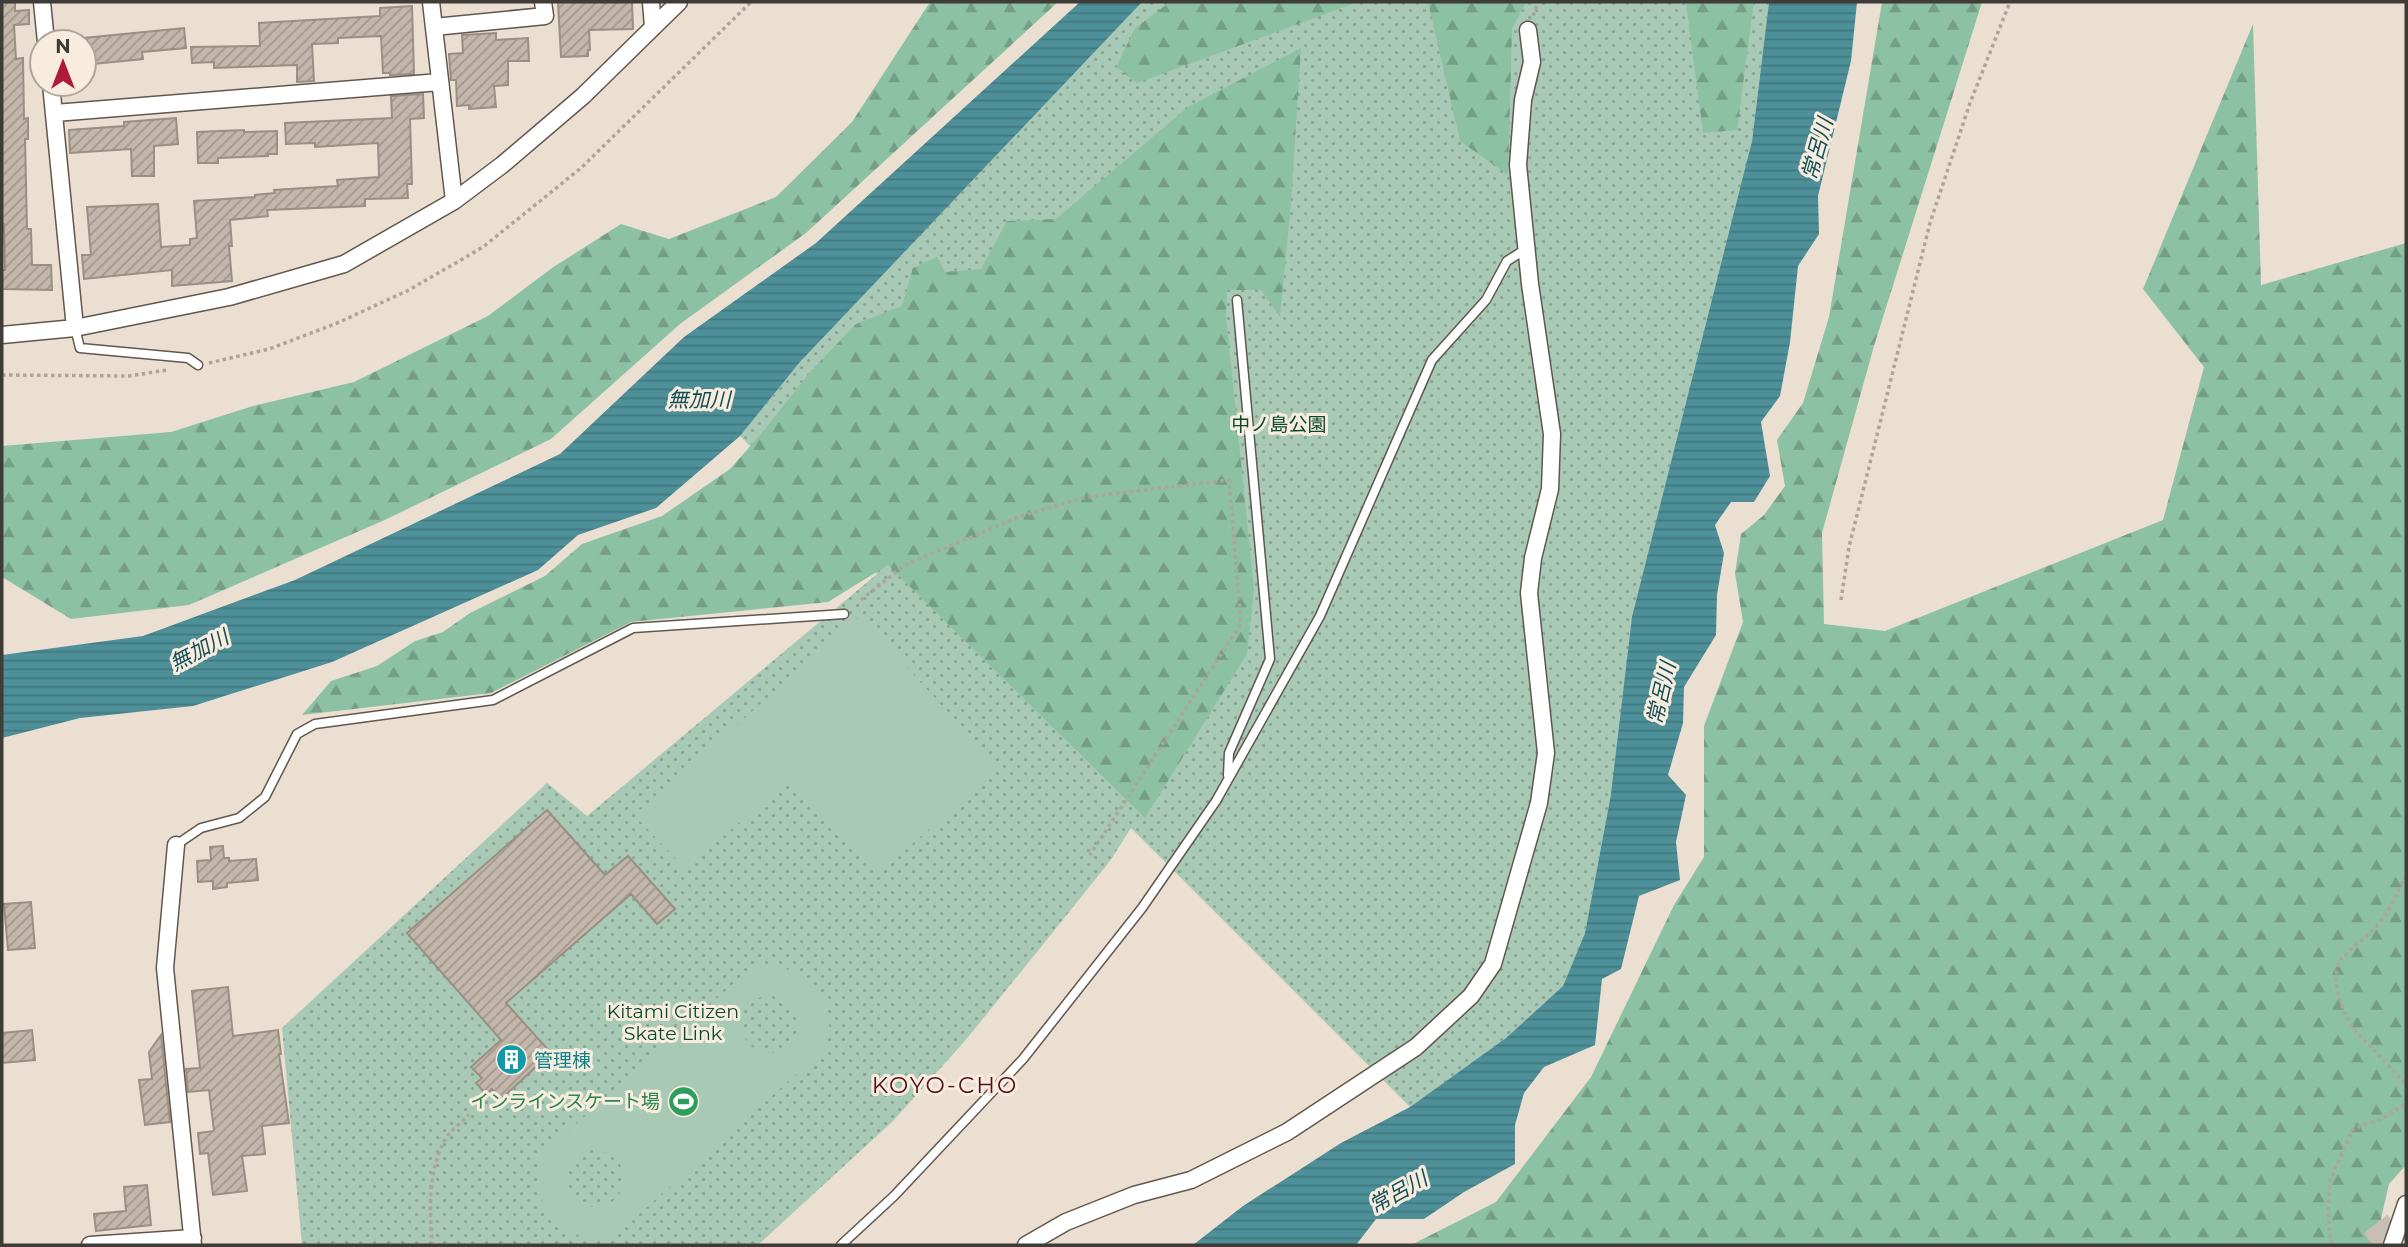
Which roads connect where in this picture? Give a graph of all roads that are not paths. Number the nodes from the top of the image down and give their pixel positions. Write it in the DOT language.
graph roads {
  1 [pos="42,2"];
  2 [pos="431,2"];
  3 [pos="543,2"];
  4 [pos="651,2"];
  5 [pos="679,2"];
  6 [pos="434,27"];
  7 [pos="653,27"];
  8 [pos="45,28"];
  9 [pos="1528,30"];
  10 [pos="440,82"];
  11 [pos="53,98"];
  12 [pos="55,113"];
  13 [pos="454,201"];
  14 [pos="1526,249"];
  15 [pos="1237,300"];
  16 [pos="75,327"];
  17 [pos="2,335"];
  18 [pos="198,365"];
  19 [pos="844,614"];
  20 [pos="1228,778"];
  21 [pos="176,845"];
  22 [pos="2406,1204"];
  23 [pos="193,1242"];
  24 [pos="90,1245"];
  25 [pos="841,1245"];
  26 [pos="1026,1245"];
  27 [pos="2392,1245"];
  1 -- 8 [label="street"];
  2 -- 6 [label="street"];
  3 -- 6 [label="street"];
  4 -- 7 [label="street"];
  5 -- 7 [label="street"];
  6 -- 10 [label="street"];
  7 -- 13 [label="street"];
  9 -- 14 [label="street"];
  10 -- 12 [label="street"];
  10 -- 13 [label="street"];
  11 -- 12 [label="street"];
  12 -- 16 [label="street"];
  13 -- 16 [label="street"];
  14 -- 20 [label="lane"];
  14 -- 26 [label="street"];
  15 -- 20 [label="lane"];
  16 -- 17 [label="street"];
  16 -- 18 [label="lane"];
  19 -- 21 [label="lane"];
  20 -- 25 [label="lane"];
  21 -- 23 [label="street"];
  22 -- 27 [label="street"];
  23 -- 24 [label="street"];
}
